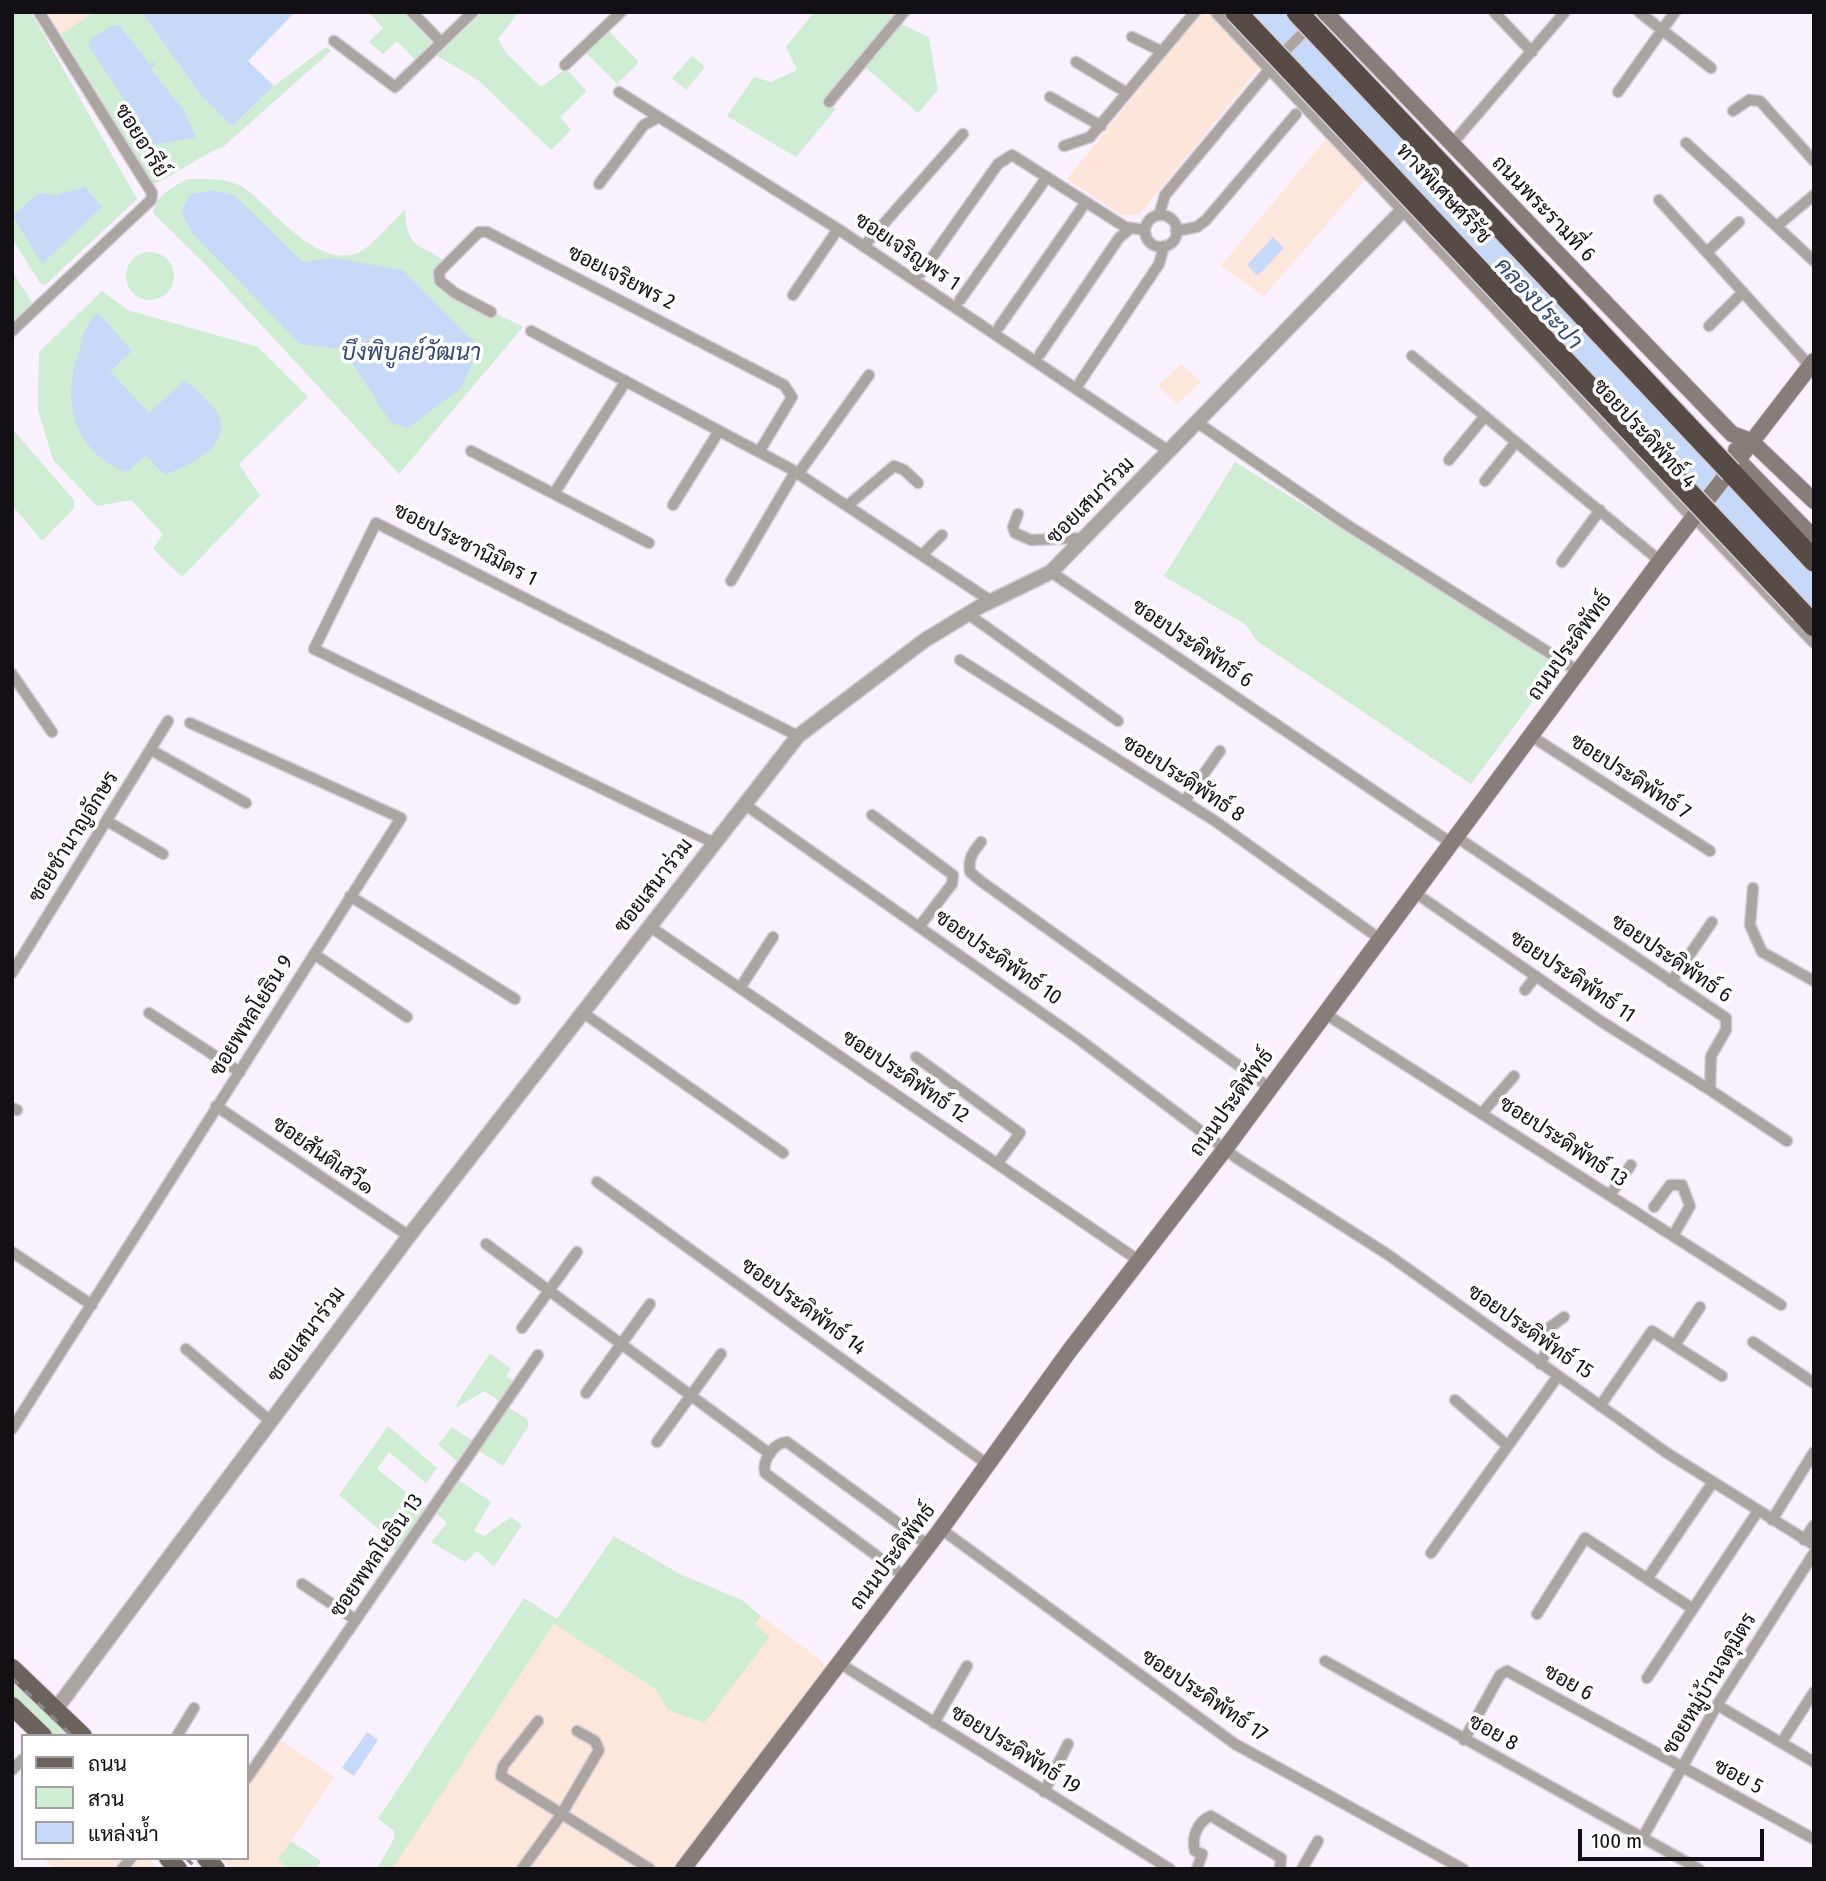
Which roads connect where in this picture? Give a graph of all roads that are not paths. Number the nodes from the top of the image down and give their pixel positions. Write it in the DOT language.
graph roads {
  1 [pos="39,12"];
  2 [pos="412,12"];
  3 [pos="473,12"];
  4 [pos="621,12"];
  5 [pos="904,12"];
  6 [pos="1195,12"];
  7 [pos="1218,12"];
  8 [pos="1236,12"];
  9 [pos="1324,12"];
  10 [pos="1493,12"];
  11 [pos="1565,12"];
  12 [pos="1639,12"];
  13 [pos="1675,12"];
  14 [pos="1302,21"];
  15 [pos="1662,29"];
  16 [pos="1132,37"];
  17 [pos="334,41"];
  18 [pos="441,42"];
  19 [pos="1161,51"];
  20 [pos="1532,52"];
  21 [pos="1076,62"];
  22 [pos="565,65"];
  23 [pos="1270,68"];
  24 [pos="1711,68"];
  25 [pos="619,92"];
  26 [pos="1618,92"];
  27 [pos="1127,93"];
  28 [pos="1050,97"];
  29 [pos="829,102"];
  30 [pos="1734,111"];
  31 [pos="1296,114"];
  32 [pos="659,117"];
  33 [pos="1101,126"];
  34 [pos="963,134"];
  35 [pos="1686,143"];
  36 [pos="1451,145"];
  37 [pos="1064,146"];
  38 [pos="1814,161"];
  39 [pos="1047,177"];
  40 [pos="600,184"];
  41 [pos="1814,195"];
  42 [pos="1659,200"];
  43 [pos="1086,202"];
  44 [pos="1404,209"];
  45 [pos="1158,215"];
  46 [pos="1739,222"];
  47 [pos="1778,225"];
  48 [pos="838,229"];
  49 [pos="1130,229"];
  50 [pos="1145,230"];
  51 [pos="1176,232"];
  52 [pos="864,246"];
  53 [pos="1164,246"];
  54 [pos="1707,252"];
  55 [pos="1814,261"];
  56 [pos="921,274"];
  57 [pos="1743,292"];
  58 [pos="793,295"];
  59 [pos="960,300"];
  60 [pos="491,312"];
  61 [pos="1709,326"];
  62 [pos="999,327"];
  63 [pos="12,331"];
  64 [pos="531,331"];
  65 [pos="1040,354"];
  66 [pos="1412,356"];
  67 [pos="1812,363"];
  68 [pos="869,374"];
  69 [pos="626,381"];
  70 [pos="1080,382"];
  71 [pos="1485,416"];
  72 [pos="1198,423"];
  73 [pos="719,431"];
  74 [pos="1732,434"];
  75 [pos="1751,441"];
  76 [pos="1516,442"];
  77 [pos="471,451"];
  78 [pos="759,452"];
  79 [pos="1170,452"];
  80 [pos="1449,460"];
  81 [pos="1738,460"];
  82 [pos="797,473"];
  83 [pos="1485,481"];
  84 [pos="918,483"];
  85 [pos="555,492"];
  86 [pos="1814,501"];
  87 [pos="673,505"];
  88 [pos="847,506"];
  89 [pos="1600,510"];
  90 [pos="1018,514"];
  91 [pos="1694,517"];
  92 [pos="942,535"];
  93 [pos="1084,538"];
  94 [pos="1814,538"];
  95 [pos="649,543"];
  96 [pos="922,555"];
  97 [pos="1660,561"];
  98 [pos="1814,561"];
  99 [pos="1562,562"];
  100 [pos="1051,572"];
  101 [pos="731,581"];
  102 [pos="991,601"];
  103 [pos="968,614"];
  104 [pos="1814,626"];
  105 [pos="1814,643"];
  106 [pos="960,660"];
  107 [pos="1578,671"];
  108 [pos="12,674"];
  109 [pos="168,721"];
  110 [pos="1118,721"];
  111 [pos="190,723"];
  112 [pos="52,732"];
  113 [pos="798,736"];
  114 [pos="1531,736"];
  115 [pos="151,750"];
  116 [pos="1220,751"];
  117 [pos="1184,802"];
  118 [pos="246,803"];
  119 [pos="744,804"];
  120 [pos="872,815"];
  121 [pos="107,821"];
  122 [pos="1453,839"];
  123 [pos="981,842"];
  124 [pos="714,844"];
  125 [pos="1710,851"];
  126 [pos="163,854"];
  127 [pos="1753,888"];
  128 [pos="1414,891"];
  129 [pos="350,896"];
  130 [pos="1712,922"];
  131 [pos="649,926"];
  132 [pos="919,927"];
  133 [pos="773,937"];
  134 [pos="1380,939"];
  135 [pos="313,954"];
  136 [pos="12,974"];
  137 [pos="1536,976"];
  138 [pos="1814,981"];
  139 [pos="1671,982"];
  140 [pos="740,988"];
  141 [pos="1525,990"];
  142 [pos="515,999"];
  143 [pos="582,1012"];
  144 [pos="149,1013"];
  145 [pos="1324,1013"];
  146 [pos="407,1017"];
  147 [pos="916,1057"];
  148 [pos="240,1072"];
  149 [pos="1514,1076"];
  150 [pos="1270,1088"];
  151 [pos="1710,1090"];
  152 [pos="216,1106"];
  153 [pos="1482,1113"];
  154 [pos="1787,1141"];
  155 [pos="1225,1149"];
  156 [pos="783,1153"];
  157 [pos="997,1164"];
  158 [pos="1631,1165"];
  159 [pos="597,1182"];
  160 [pos="1610,1195"];
  161 [pos="1654,1207"];
  162 [pos="409,1236"];
  163 [pos="1673,1236"];
  164 [pos="486,1244"];
  165 [pos="12,1252"];
  166 [pos="577,1252"];
  167 [pos="1138,1260"];
  168 [pos="549,1290"];
  169 [pos="650,1304"];
  170 [pos="92,1305"];
  171 [pos="1781,1305"];
  172 [pos="1700,1307"];
  173 [pos="1564,1317"];
  174 [pos="522,1328"];
  175 [pos="1753,1342"];
  176 [pos="622,1344"];
  177 [pos="1675,1345"];
  178 [pos="186,1349"];
  179 [pos="721,1354"];
  180 [pos="538,1355"];
  181 [pos="1541,1364"];
  182 [pos="1558,1376"];
  183 [pos="1722,1376"];
  184 [pos="1814,1383"];
  185 [pos="586,1393"];
  186 [pos="692,1395"];
  187 [pos="1455,1400"];
  188 [pos="1600,1406"];
  189 [pos="269,1420"];
  190 [pos="12,1429"];
  191 [pos="657,1442"];
  192 [pos="1508,1446"];
  193 [pos="1814,1452"];
  194 [pos="770,1454"];
  195 [pos="987,1464"];
  196 [pos="1713,1482"];
  197 [pos="1758,1511"];
  198 [pos="1772,1520"];
  199 [pos="1814,1525"];
  200 [pos="941,1529"];
  201 [pos="929,1545"];
  202 [pos="1811,1550"];
  203 [pos="1431,1553"];
  204 [pos="904,1576"];
  205 [pos="1647,1579"];
  206 [pos="302,1584"];
  207 [pos="1693,1609"];
  208 [pos="1537,1614"];
  209 [pos="356,1620"];
  210 [pos="1325,1661"];
  211 [pos="839,1663"];
  212 [pos="967,1666"];
  213 [pos="12,1668"];
  214 [pos="1647,1678"];
  215 [pos="1814,1692"];
  216 [pos="1717,1705"];
  217 [pos="12,1706"];
  218 [pos="194,1708"];
  219 [pos="57,1709"];
  220 [pos="538,1721"];
  221 [pos="934,1723"];
  222 [pos="577,1731"];
  223 [pos="41,1734"];
  224 [pos="81,1734"];
  225 [pos="178,1734"];
  226 [pos="1464,1740"];
  227 [pos="1781,1743"];
  228 [pos="1068,1744"];
  229 [pos="1814,1762"];
  230 [pos="1682,1769"];
  231 [pos="248,1777"];
  232 [pos="1044,1792"];
  233 [pos="561,1815"];
  234 [pos="1643,1837"];
  235 [pos="1814,1839"];
  236 [pos="1318,1841"];
  237 [pos="1203,1867"];
  238 [pos="522,1869"];
  239 [pos="650,1869"];
  240 [pos="683,1869"];
  241 [pos="1170,1869"];
  242 [pos="1280,1869"];
  243 [pos="1302,1869"];
  244 [pos="1463,1869"];
  245 [pos="1699,1869"];
  1 -- 63 [label="street, ซอยอารีย์"];
  2 -- 18 [label="street"];
  3 -- 18 [label="street"];
  4 -- 22 [label="street"];
  5 -- 29 [label="street"];
  6 -- 19 [label="street"];
  7 -- 23 [label="street, ซอยประดิพัทธ์ 4"];
  8 -- 104 [label="highway, ทางพิเศษศรีรัช, bridge"];
  9 -- 14 [label="street"];
  9 -- 36 [label="main road, ถนนพระรามที่ 6"];
  10 -- 20 [label="street"];
  11 -- 20 [label="street"];
  12 -- 15 [label="street"];
  13 -- 15 [label="street"];
  14 -- 23 [label="street"];
  14 -- 98 [label="highway, ทางพิเศษศรีรัช, bridge"];
  15 -- 24 [label="street"];
  15 -- 26 [label="street"];
  16 -- 19 [label="street"];
  17 -- 18 [label="street"];
  19 -- 27 [label="street"];
  20 -- 36 [label="street"];
  21 -- 27 [label="street"];
  23 -- 44 [label="street, ซอยประดิพัทธ์ 4"];
  23 -- 45 [label="street"];
  25 -- 32 [label="street, ซอยเจริญพร 1"];
  27 -- 33 [label="street"];
  28 -- 33 [label="street"];
  30 -- 38 [label="street"];
  31 -- 51 [label="street"];
  32 -- 40 [label="street"];
  32 -- 48 [label="street, ซอยเจริญพร 1"];
  33 -- 37 [label="street"];
  34 -- 52 [label="street"];
  35 -- 47 [label="street"];
  36 -- 74 [label="main road, ถนนพระรามที่ 6"];
  39 -- 43 [label="street"];
  39 -- 56 [label="street"];
  39 -- 59 [label="street"];
  41 -- 47 [label="street"];
  42 -- 54 [label="street"];
  43 -- 49 [label="street"];
  43 -- 62 [label="street"];
  44 -- 72 [label="street, ซอยเสนาร่วม"];
  44 -- 91 [label="street, ซอยประดิพัทธ์ 4"];
  45 -- 50 [label="street"];
  45 -- 51 [label="street"];
  46 -- 54 [label="street"];
  47 -- 55 [label="street"];
  48 -- 52 [label="street, ซอยเจริญพร 1"];
  48 -- 58 [label="street"];
  49 -- 50 [label="street"];
  49 -- 65 [label="street"];
  50 -- 53 [label="street"];
  51 -- 53 [label="street"];
  52 -- 79 [label="street, ซอยเจริญพร 1"];
  53 -- 70 [label="street"];
  54 -- 57 [label="street"];
  57 -- 61 [label="street"];
  57 -- 67 [label="street"];
  60 -- 78 [label="street, ซอยเจริยพร 2"];
  64 -- 69 [label="street"];
  66 -- 71 [label="street"];
  67 -- 75 [label="main road, ถนนประดิพัทธ์"];
  68 -- 82 [label="street"];
  69 -- 73 [label="street"];
  69 -- 85 [label="street"];
  71 -- 76 [label="street"];
  71 -- 80 [label="street"];
  72 -- 79 [label="street, ซอยเสนาร่วม"];
  72 -- 107 [label="street"];
  73 -- 78 [label="street"];
  73 -- 87 [label="street"];
  74 -- 75 [label="main road, ถนนพระรามที่ 6"];
  74 -- 81 [label="main road"];
  75 -- 81 [label="main road, ถนนประดิพัทธ์"];
  75 -- 86 [label="main road, ถนนพระรามที่ 6"];
  76 -- 83 [label="street"];
  76 -- 89 [label="street"];
  77 -- 85 [label="street"];
  78 -- 82 [label="street"];
  79 -- 93 [label="street, ซอยเสนาร่วม"];
  81 -- 91 [label="main road, ถนนประดิพัทธ์"];
  81 -- 94 [label="main road"];
  82 -- 88 [label="street"];
  82 -- 101 [label="street"];
  84 -- 88 [label="street"];
  85 -- 95 [label="street"];
  88 -- 96 [label="street"];
  89 -- 97 [label="street"];
  89 -- 99 [label="street"];
  90 -- 93 [label="street"];
  91 -- 97 [label="main road, ถนนประดิพัทธ์"];
  91 -- 105 [label="street"];
  92 -- 96 [label="street"];
  93 -- 100 [label="street, ซอยเสนาร่วม"];
  96 -- 102 [label="street"];
  97 -- 107 [label="main road, ถนนประดิพัทธ์"];
  100 -- 102 [label="street, ซอยเสนาร่วม"];
  100 -- 122 [label="street, ซอยประดิพัทธ์ 6"];
  102 -- 103 [label="street, ซอยเสนาร่วม"];
  103 -- 110 [label="street"];
  103 -- 113 [label="street, ซอยเสนาร่วม"];
  106 -- 117 [label="street, ซอยประดิพัทธ์ 8"];
  107 -- 114 [label="main road, ถนนประดิพัทธ์"];
  108 -- 112 [label="street"];
  109 -- 115 [label="street, ซอยชำนาญอักษร"];
  111 -- 129 [label="street, ซอยพหลโยธิน 9"];
  113 -- 119 [label="street, ซอยเสนาร่วม"];
  113 -- 124 [label="street, ซอยประชานิมิตร 1"];
  114 -- 122 [label="main road, ถนนประดิพัทธ์"];
  114 -- 125 [label="street, ซอยประดิพัทธ์ 7"];
  115 -- 118 [label="street"];
  115 -- 121 [label="street, ซอยชำนาญอักษร"];
  116 -- 117 [label="street"];
  117 -- 134 [label="street, ซอยประดิพัทธ์ 8"];
  119 -- 124 [label="street, ซอยเสนาร่วม"];
  119 -- 132 [label="street, ซอยประดิพัทธ์ 10"];
  120 -- 132 [label="street"];
  121 -- 126 [label="street"];
  121 -- 136 [label="street, ซอยชำนาญอักษร"];
  122 -- 128 [label="main road, ถนนประดิพัทธ์"];
  122 -- 139 [label="street, ซอยประดิพัทธ์ 6"];
  123 -- 150 [label="street"];
  124 -- 131 [label="street, ซอยเสนาร่วม"];
  127 -- 138 [label="street"];
  128 -- 134 [label="main road, ถนนประดิพัทธ์"];
  128 -- 137 [label="street, ซอยประดิพัทธ์ 11"];
  129 -- 135 [label="street, ซอยพหลโยธิน 9"];
  129 -- 142 [label="street"];
  130 -- 139 [label="street"];
  131 -- 140 [label="street, ซอยประดิพัทธ์ 12"];
  131 -- 143 [label="street, ซอยเสนาร่วม"];
  132 -- 155 [label="street, ซอยประดิพัทธ์ 10"];
  133 -- 140 [label="street"];
  134 -- 145 [label="main road, ถนนประดิพัทธ์"];
  135 -- 146 [label="street"];
  135 -- 148 [label="street, ซอยพหลโยธิน 9"];
  137 -- 141 [label="street"];
  137 -- 151 [label="street, ซอยประดิพัทธ์ 11"];
  139 -- 151 [label="street, ซอยประดิพัทธ์ 6"];
  140 -- 157 [label="street, ซอยประดิพัทธ์ 12"];
  143 -- 156 [label="street"];
  143 -- 162 [label="street, ซอยเสนาร่วม"];
  144 -- 148 [label="street"];
  145 -- 150 [label="main road, ถนนประดิพัทธ์"];
  145 -- 153 [label="street, ซอยประดิพัทธ์ 13"];
  147 -- 157 [label="street"];
  148 -- 152 [label="street, ซอยพหลโยธิน 9"];
  149 -- 153 [label="street"];
  150 -- 155 [label="main road, ถนนประดิพัทธ์"];
  151 -- 154 [label="street"];
  152 -- 162 [label="street, ซอยสันติเสวี๑"];
  152 -- 170 [label="street, ซอยพหลโยธิน 9"];
  153 -- 160 [label="street, ซอยประดิพัทธ์ 13"];
  155 -- 167 [label="main road, ถนนประดิพัทธ์"];
  155 -- 181 [label="street, ซอยประดิพัทธ์ 15"];
  157 -- 167 [label="street, ซอยประดิพัทธ์ 12"];
  158 -- 160 [label="street"];
  159 -- 195 [label="street, ซอยประดิพัทธ์ 14"];
  160 -- 163 [label="street, ซอยประดิพัทธ์ 13"];
  161 -- 163 [label="street"];
  162 -- 189 [label="street, ซอยเสนาร่วม"];
  163 -- 171 [label="street, ซอยประดิพัทธ์ 13"];
  164 -- 168 [label="street"];
  165 -- 170 [label="street"];
  166 -- 168 [label="street"];
  167 -- 195 [label="main road, ถนนประดิพัทธ์"];
  168 -- 174 [label="street"];
  168 -- 176 [label="street"];
  169 -- 176 [label="street"];
  170 -- 190 [label="street, ซอยพหลโยธิน 9"];
  172 -- 177 [label="street"];
  173 -- 181 [label="street"];
  175 -- 184 [label="street"];
  176 -- 185 [label="street"];
  176 -- 186 [label="street"];
  177 -- 183 [label="street"];
  177 -- 188 [label="street"];
  178 -- 189 [label="street"];
  179 -- 186 [label="street"];
  180 -- 209 [label="street, ซอยพหลโยธิน 13"];
  181 -- 182 [label="street, ซอยประดิพัทธ์ 15"];
  182 -- 188 [label="street, ซอยประดิพัทธ์ 15"];
  182 -- 192 [label="street"];
  186 -- 191 [label="street"];
  186 -- 194 [label="street"];
  187 -- 192 [label="street"];
  188 -- 196 [label="street, ซอยประดิพัทธ์ 15"];
  189 -- 219 [label="street, ซอยเสนาร่วม"];
  192 -- 203 [label="street"];
  193 -- 198 [label="street"];
  194 -- 201 [label="street"];
  194 -- 204 [label="street"];
  195 -- 200 [label="main road, ถนนประดิพัทธ์"];
  196 -- 197 [label="street, ซอยประดิพัทธ์ 15"];
  196 -- 205 [label="street"];
  197 -- 198 [label="street, ซอยประดิพัทธ์ 15"];
  197 -- 207 [label="street"];
  198 -- 202 [label="street, ซอยประดิพัทธ์ 15"];
  199 -- 202 [label="street, ซอยหมู่บ้านจตุมิตร"];
  200 -- 201 [label="main road, ถนนประดิพัทธ์"];
  200 -- 244 [label="street, ซอยประดิพัทธ์ 17"];
  201 -- 204 [label="main road, ถนนประดิพัทธ์"];
  202 -- 216 [label="street, ซอยหมู่บ้านจตุมิตร"];
  204 -- 211 [label="main road, ถนนประดิพัทธ์"];
  205 -- 207 [label="street"];
  205 -- 208 [label="street"];
  206 -- 209 [label="street"];
  207 -- 214 [label="street"];
  209 -- 231 [label="street, ซอยพหลโยธิน 13"];
  210 -- 226 [label="street, ซอย 8"];
  211 -- 221 [label="street, ซอยประดิพัทธ์ 19"];
  211 -- 240 [label="main road, ถนนประดิพัทธ์"];
  212 -- 221 [label="street"];
  213 -- 219 [label="main road"];
  215 -- 227 [label="street"];
  216 -- 227 [label="street"];
  216 -- 230 [label="street, ซอยหมู่บ้านจตุมิตร"];
  217 -- 223 [label="main road"];
  218 -- 225 [label="street"];
  219 -- 224 [label="main road"];
  220 -- 233 [label="street"];
  221 -- 232 [label="street, ซอยประดิพัทธ์ 19"];
  222 -- 233 [label="street"];
  226 -- 230 [label="street, ซอย 6"];
  226 -- 234 [label="street, ซอย 8"];
  227 -- 229 [label="street"];
  228 -- 232 [label="street"];
  230 -- 234 [label="street, ซอยหมู่บ้านจตุมิตร"];
  230 -- 235 [label="street, ซอย 5"];
  232 -- 241 [label="street, ซอยประดิพัทธ์ 19"];
  233 -- 238 [label="street"];
  233 -- 239 [label="street"];
  234 -- 245 [label="street, ซอย 8"];
  236 -- 243 [label="street"];
  237 -- 242 [label="street"];
}
